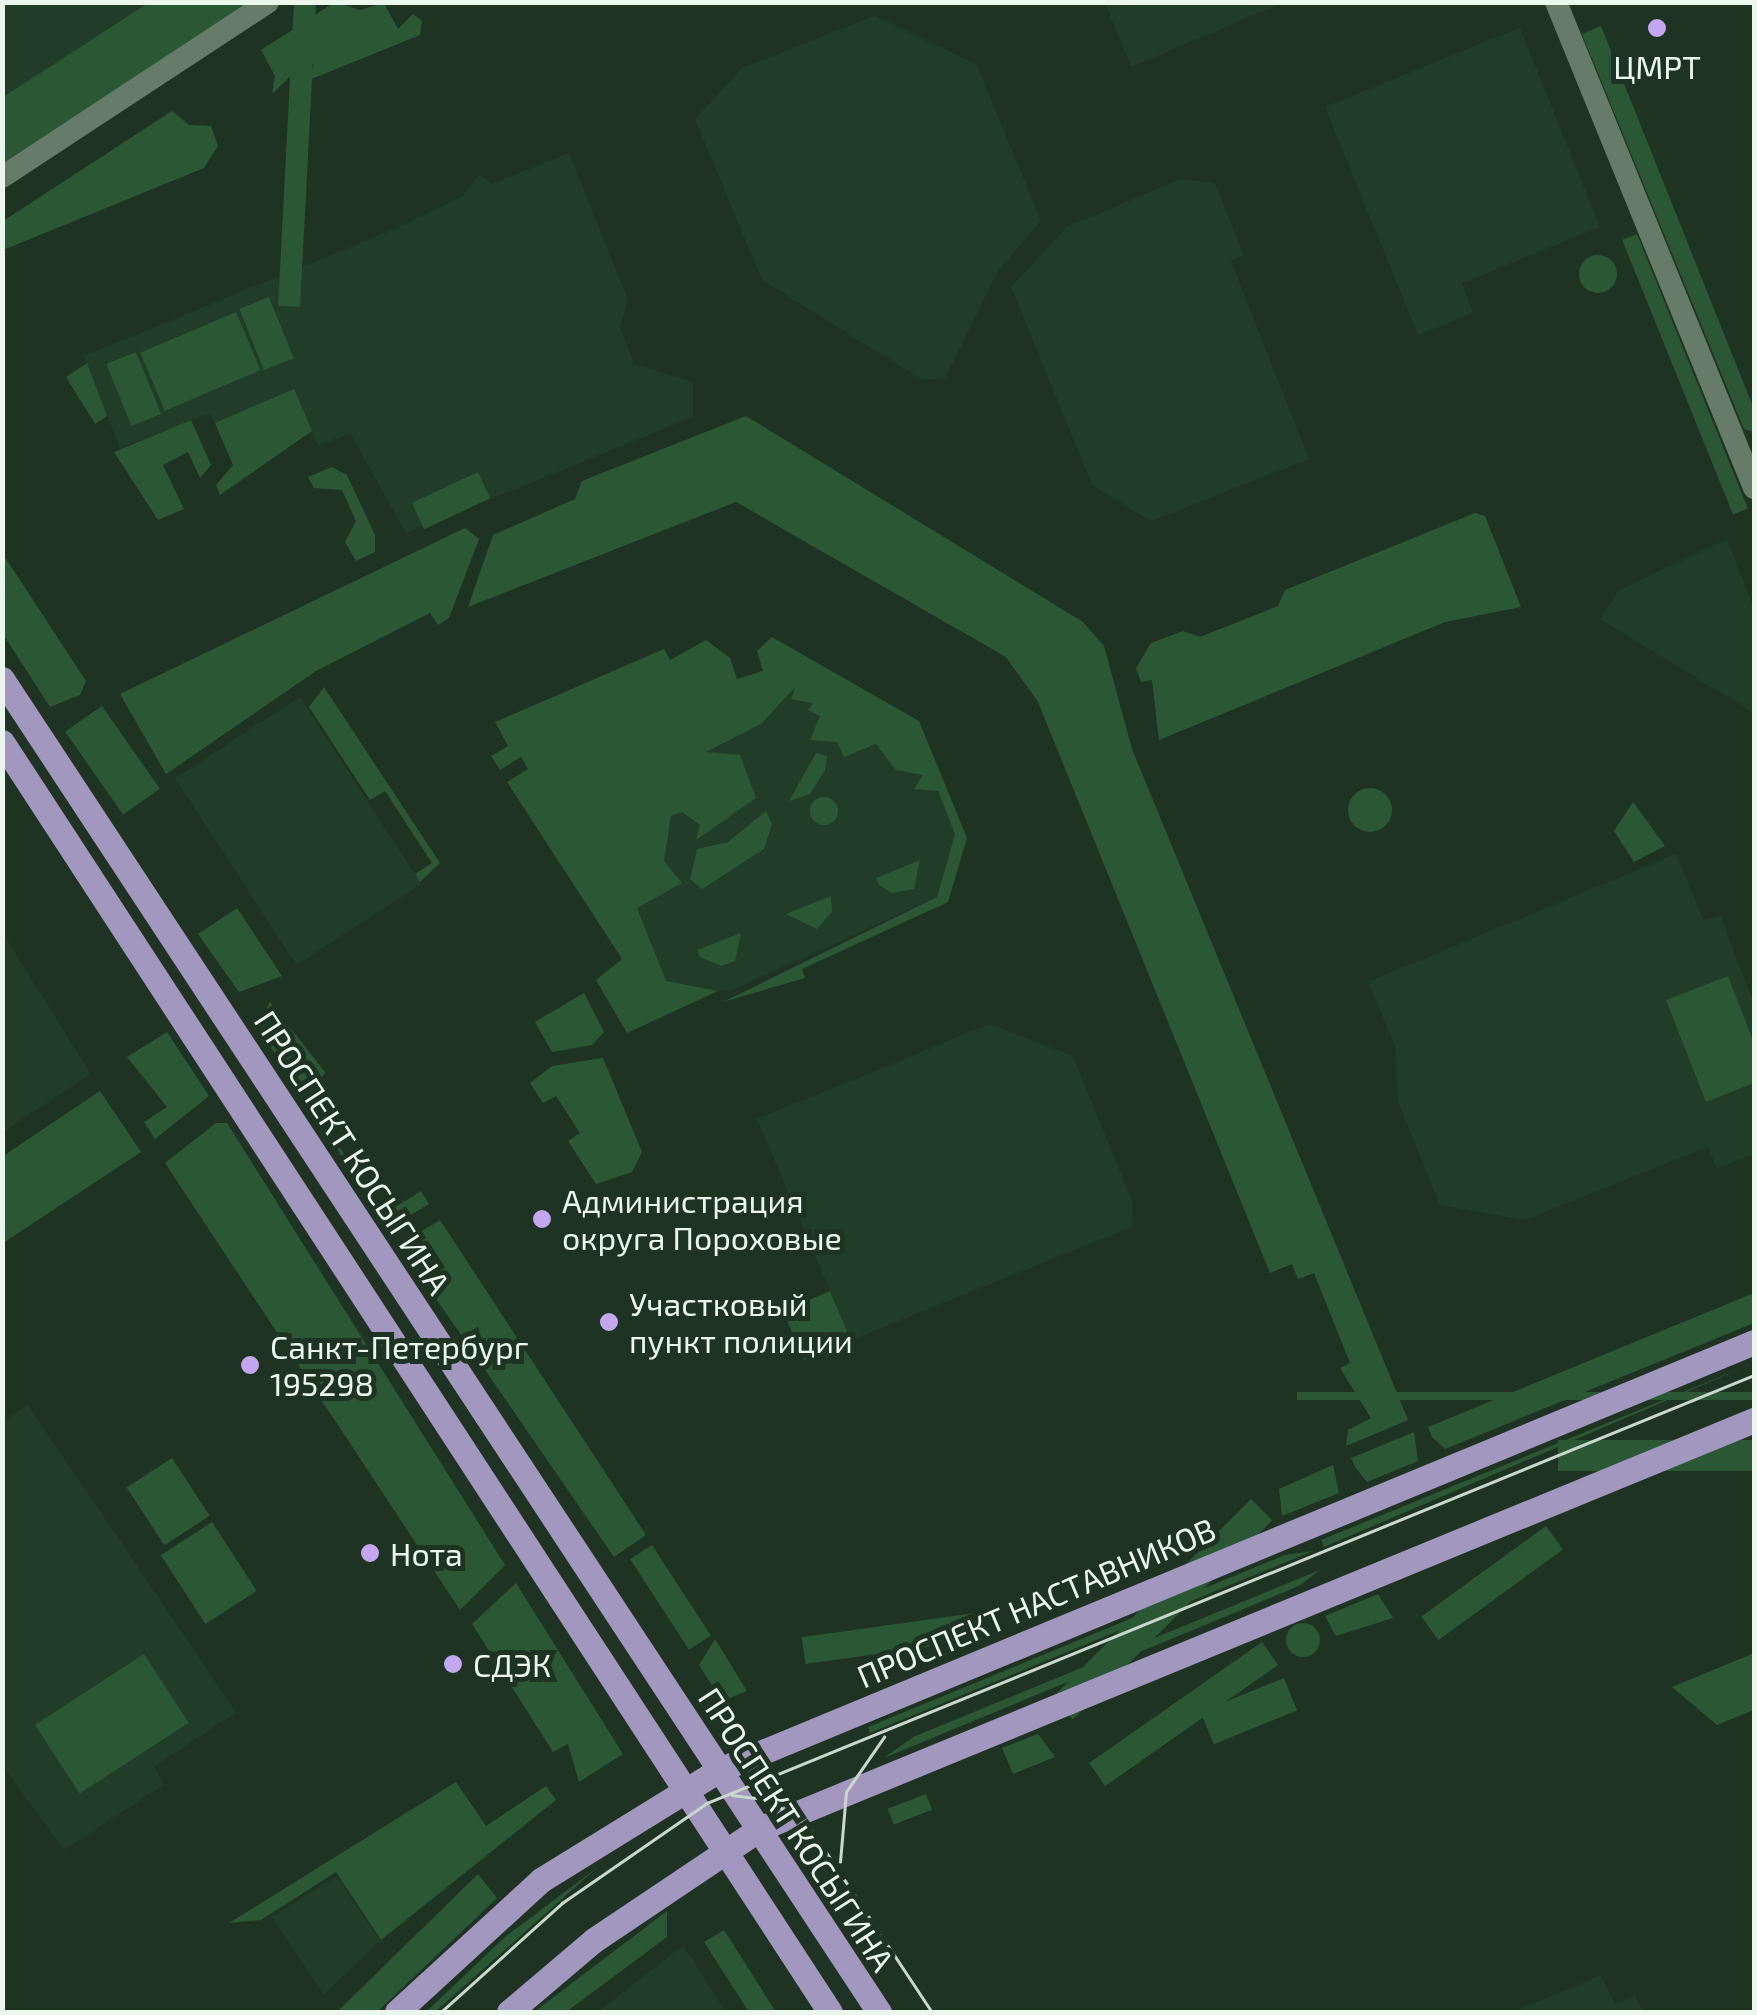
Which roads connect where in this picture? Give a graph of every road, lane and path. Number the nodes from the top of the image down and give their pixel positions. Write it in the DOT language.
graph roads {
  1 [pos="268,2"];
  2 [pos="1556,2"];
  3 [pos="2,177"];
  4 [pos="1754,488"];
  5 [pos="2,679"];
  6 [pos="2,742"];
  7 [pos="1754,1342"];
  8 [pos="1754,1420"];
  9 [pos="719,1770"];
  10 [pos="682,1788"];
  11 [pos="759,1829"];
  12 [pos="724,1852"];
  13 [pos="397,2012"];
  14 [pos="509,2012"];
  15 [pos="830,2012"];
  16 [pos="879,2012"];
  1 -- 3 [label="street"];
  2 -- 4 [label="street"];
  5 -- 9 [label="main road, ПРОСПЕКТ КОСЫГИНА"];
  6 -- 10 [label="main road"];
  7 -- 9 [label="main road, ПРОСПЕКТ НАСТАВНИКОВ"];
  8 -- 11 [label="main road"];
  9 -- 10 [label="main road, ПРОСПЕКТ НАСТАВНИКОВ"];
  9 -- 11 [label="main road, ПРОСПЕКТ КОСЫГИНА"];
  10 -- 12 [label="main road"];
  10 -- 13 [label="main road, ПРОСПЕКТ НАСТАВНИКОВ"];
  11 -- 12 [label="main road"];
  11 -- 16 [label="main road, ПРОСПЕКТ КОСЫГИНА"];
  12 -- 14 [label="main road"];
  12 -- 15 [label="main road"];
}
